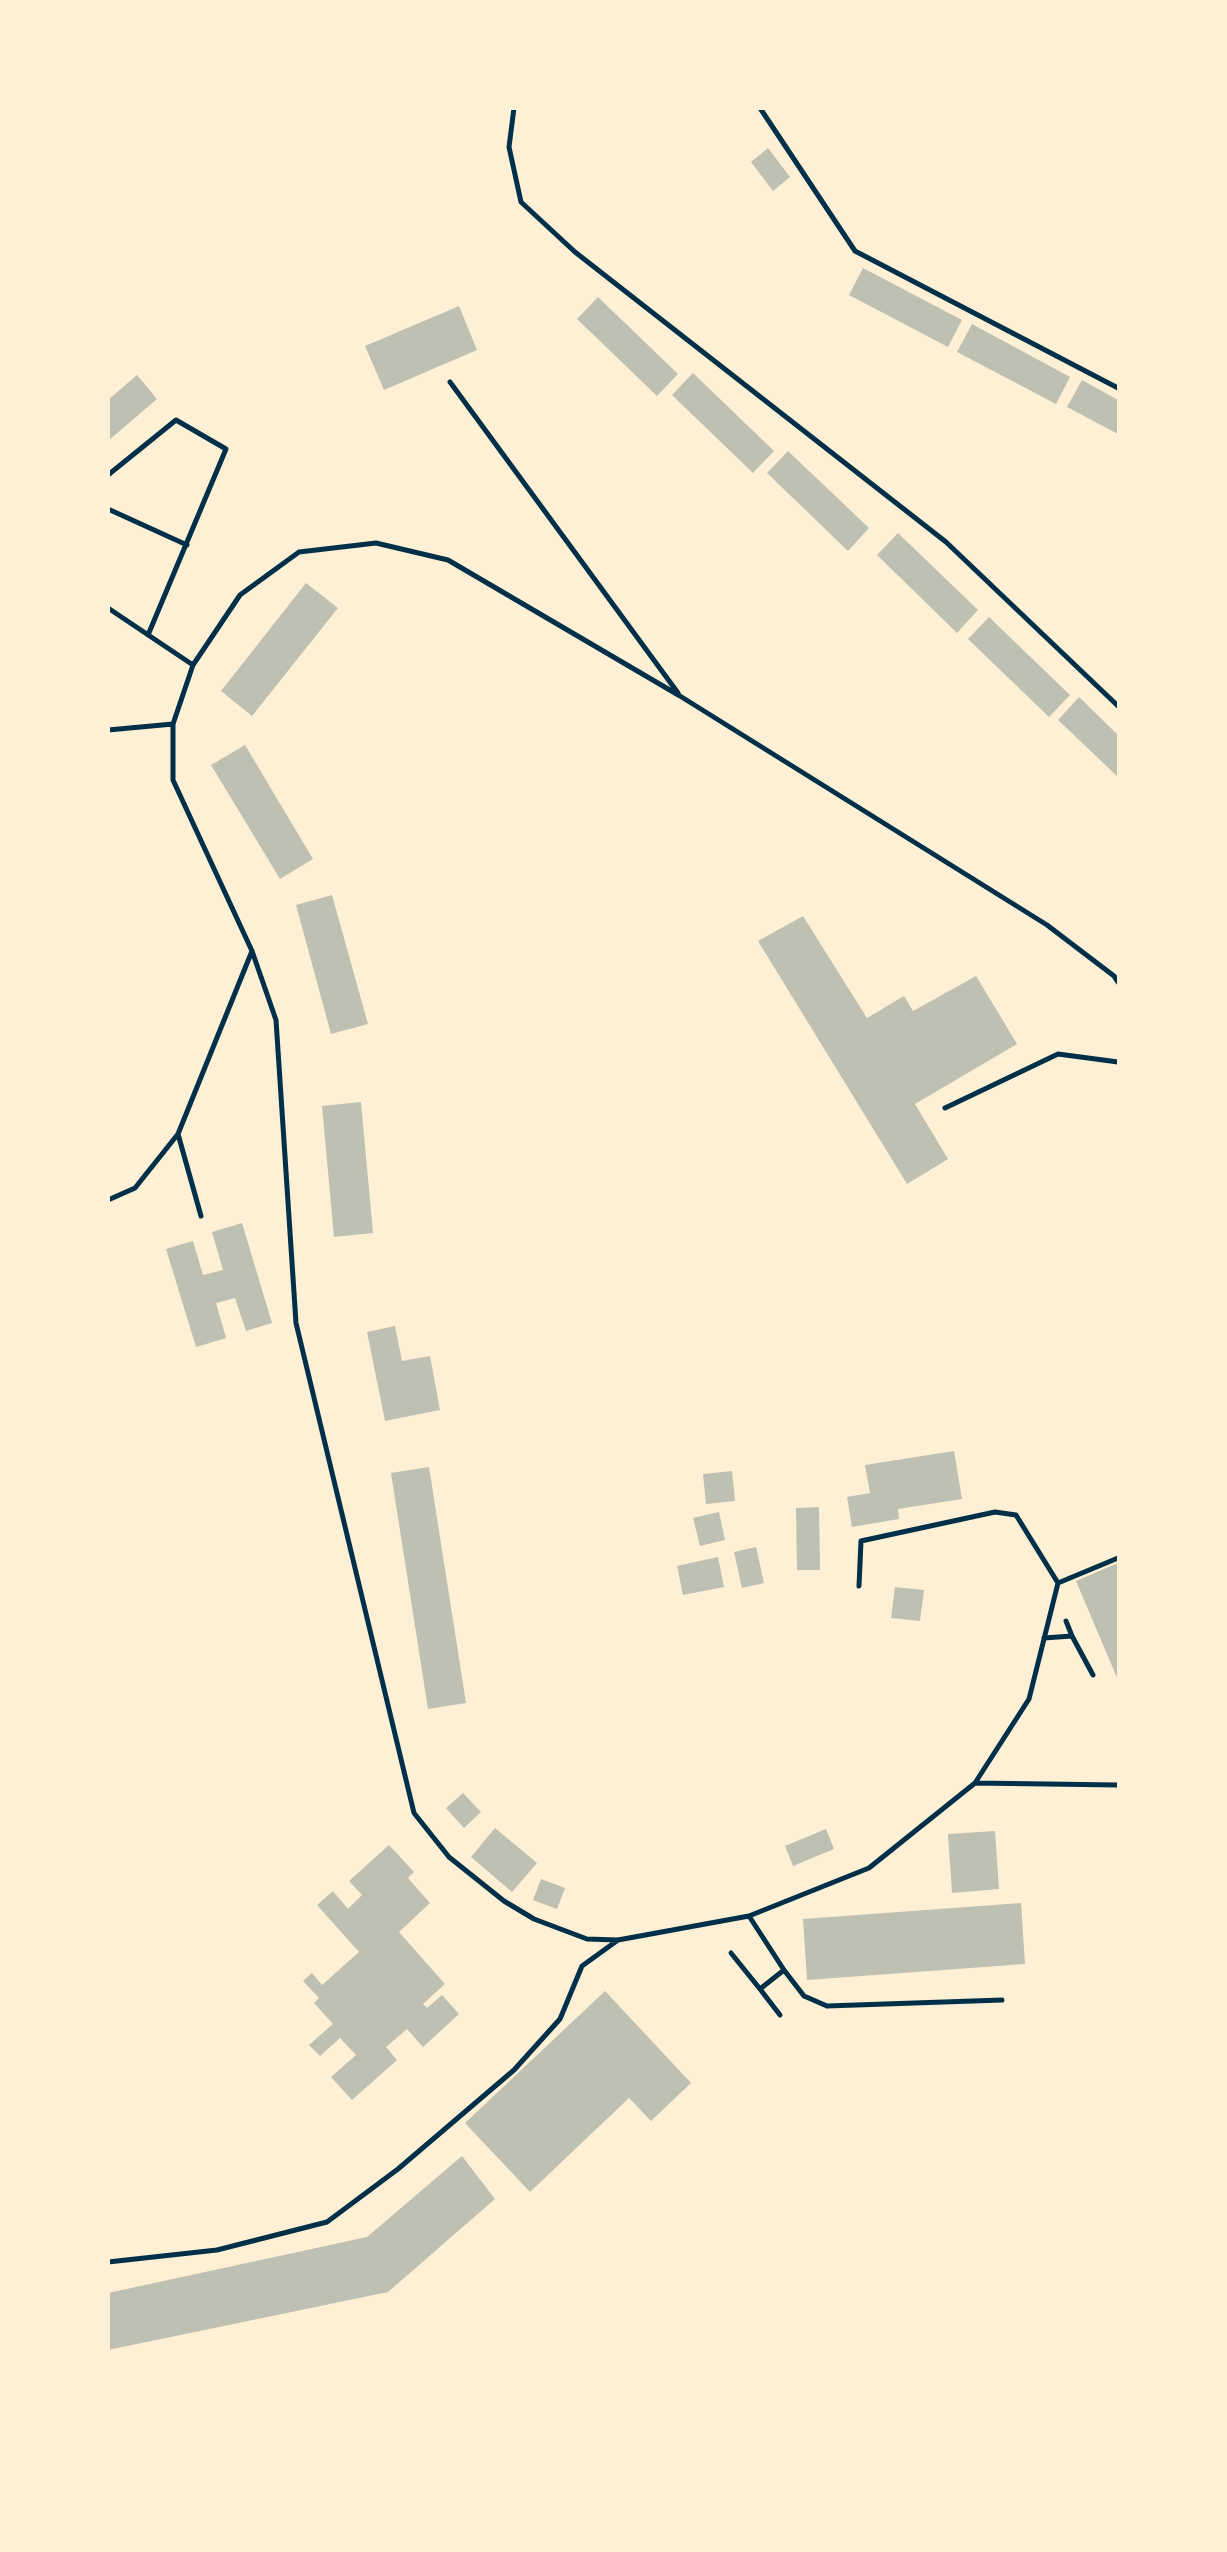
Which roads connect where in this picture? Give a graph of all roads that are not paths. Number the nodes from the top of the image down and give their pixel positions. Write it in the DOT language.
graph roads {
  1 [pos="514,108"];
  2 [pos="760,108"];
  3 [pos="450,382"];
  4 [pos="1118,388"];
  5 [pos="108,475"];
  6 [pos="108,509"];
  7 [pos="187,545"];
  8 [pos="108,608"];
  9 [pos="148,635"];
  10 [pos="193,665"];
  11 [pos="680,696"];
  12 [pos="1118,706"];
  13 [pos="173,724"];
  14 [pos="108,730"];
  15 [pos="252,951"];
  16 [pos="1118,982"];
  17 [pos="1118,1062"];
  18 [pos="945,1108"];
  19 [pos="178,1134"];
  20 [pos="108,1200"];
  21 [pos="201,1216"];
  22 [pos="1118,1558"];
  23 [pos="1058,1583"];
  24 [pos="859,1586"];
  25 [pos="1066,1621"];
  26 [pos="1072,1636"];
  27 [pos="1044,1638"];
  28 [pos="1093,1675"];
  29 [pos="975,1783"];
  30 [pos="1118,1785"];
  31 [pos="749,1916"];
  32 [pos="618,1940"];
  33 [pos="731,1953"];
  34 [pos="784,1970"];
  35 [pos="760,1989"];
  36 [pos="1002,2000"];
  37 [pos="780,2015"];
  38 [pos="108,2262"];
  1 -- 12 [label="lane"];
  2 -- 4 [label="lane"];
  3 -- 11 [label="lane"];
  5 -- 7 [label="lane"];
  6 -- 7 [label="lane"];
  7 -- 9 [label="lane"];
  8 -- 9 [label="lane"];
  9 -- 10 [label="lane"];
  10 -- 11 [label="lane"];
  10 -- 13 [label="lane"];
  11 -- 16 [label="lane"];
  13 -- 14 [label="lane"];
  13 -- 15 [label="lane"];
  15 -- 19 [label="lane"];
  15 -- 32 [label="lane"];
  17 -- 18 [label="lane"];
  19 -- 20 [label="lane"];
  19 -- 21 [label="lane"];
  22 -- 23 [label="lane"];
  23 -- 24 [label="lane"];
  23 -- 27 [label="lane"];
  25 -- 26 [label="lane"];
  26 -- 27 [label="lane"];
  26 -- 28 [label="lane"];
  27 -- 29 [label="lane"];
  29 -- 30 [label="lane"];
  29 -- 31 [label="lane"];
  31 -- 32 [label="lane"];
  31 -- 34 [label="lane"];
  32 -- 38 [label="lane"];
  33 -- 35 [label="lane"];
  34 -- 35 [label="lane"];
  34 -- 36 [label="lane"];
  35 -- 37 [label="lane"];
}
